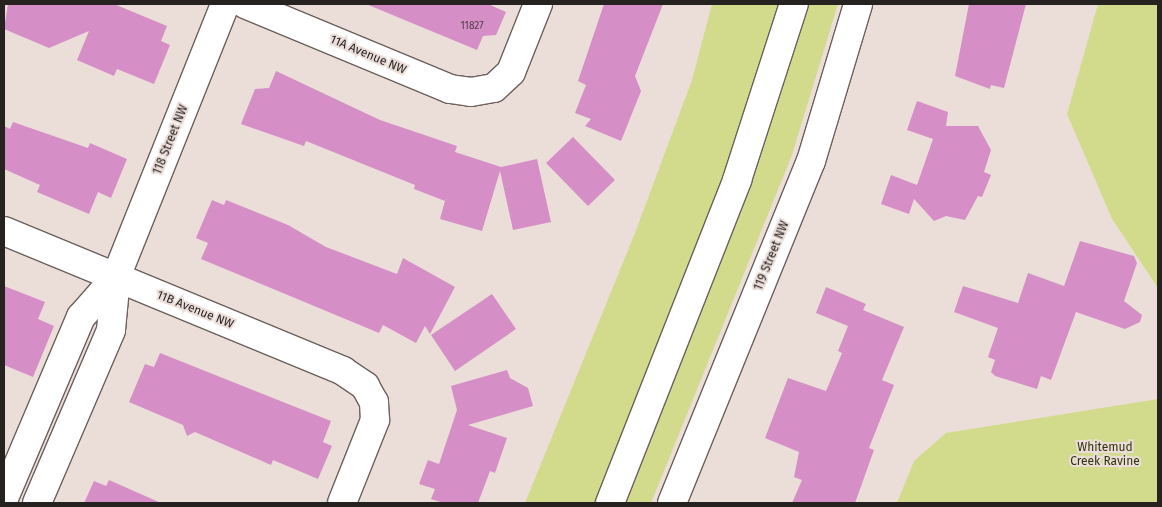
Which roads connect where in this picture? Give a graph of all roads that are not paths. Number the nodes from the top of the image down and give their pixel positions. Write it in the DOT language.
graph roads {
  1 [pos="225,4"];
  2 [pos="245,4"];
  3 [pos="538,4"];
  4 [pos="794,4"];
  5 [pos="858,4"];
  6 [pos="4,231"];
  7 [pos="116,277"];
  8 [pos="4,498"];
  9 [pos="37,503"];
  10 [pos="342,503"];
  11 [pos="610,503"];
  12 [pos="672,503"];
  1 -- 7 [label="street, 118 Street NW"];
  2 -- 3 [label="street, 11A Avenue NW"];
  4 -- 11 [label="street"];
  5 -- 12 [label="street, 119 Street NW"];
  6 -- 7 [label="street, 11B Avenue NW"];
  7 -- 8 [label="street, 118 Street NW"];
  7 -- 9 [label="street, 118 Street NW"];
  7 -- 10 [label="street, 11B Avenue NW"];
}
